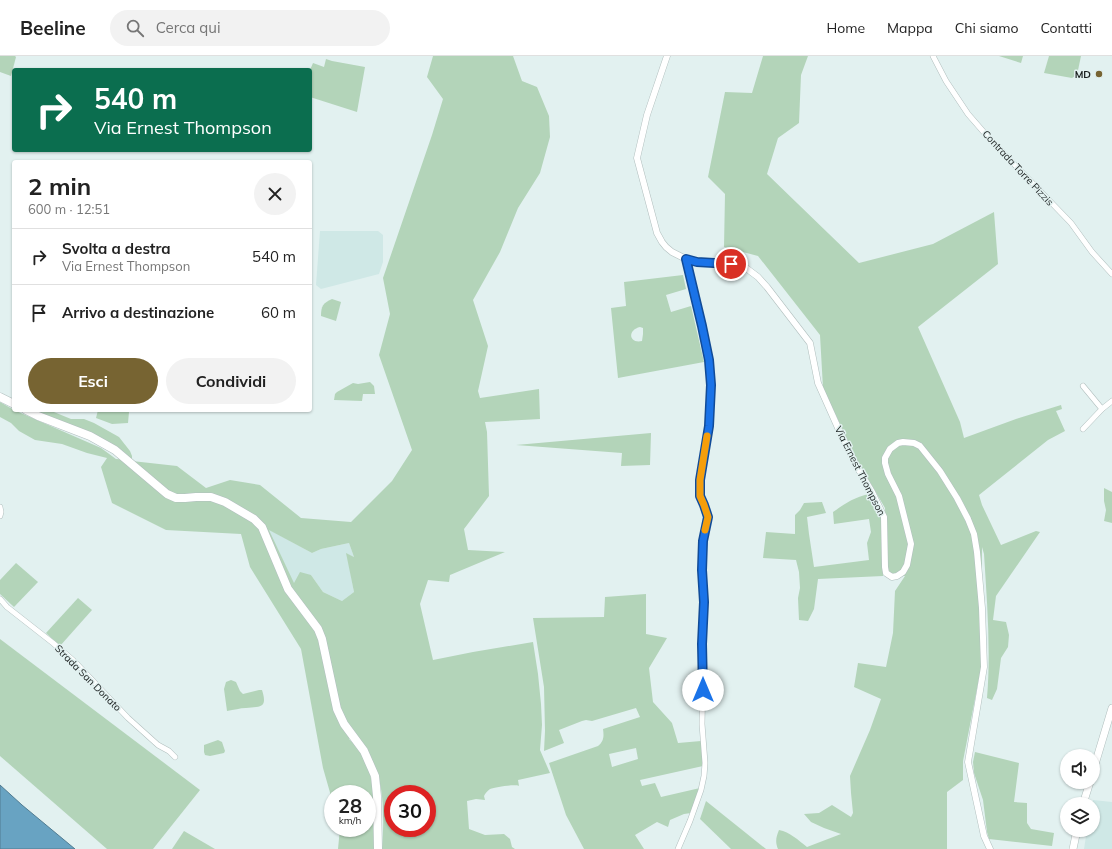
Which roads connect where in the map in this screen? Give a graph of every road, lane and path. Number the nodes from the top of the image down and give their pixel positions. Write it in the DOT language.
graph roads {
  1 [pos="667,56"];
  2 [pos="933,56"];
  3 [pos="686,259"];
  4 [pos="1112,274"];
  5 [pos="1083,386"];
  6 [pos="0,396"];
  7 [pos="1112,401"];
  8 [pos="12,403"];
  9 [pos="1102,409"];
  10 [pos="30,412"];
  11 [pos="1083,429"];
  12 [pos="0,507"];
  13 [pos="0,516"];
  14 [pos="0,599"];
  15 [pos="1112,708"];
  16 [pos="1100,749"];
  17 [pos="175,757"];
  18 [pos="1076,837"];
  19 [pos="378,849"];
  20 [pos="678,849"];
  21 [pos="990,849"];
  22 [pos="1073,849"];
  1 -- 3 [label="street, Via Ernest Thompson"];
  2 -- 4 [label="street, Contrada Torre Pizzis"];
  3 -- 20 [label="street"];
  3 -- 21 [label="street, Via Ernest Thompson"];
  5 -- 9 [label="street"];
  6 -- 8 [label="main road"];
  7 -- 9 [label="street"];
  9 -- 11 [label="street"];
  10 -- 19 [label="main road"];
  12 -- 13 [label="street"];
  14 -- 17 [label="street, Strada San Donato"];
  15 -- 16 [label="main road"];
  18 -- 22 [label="main road"];
}
